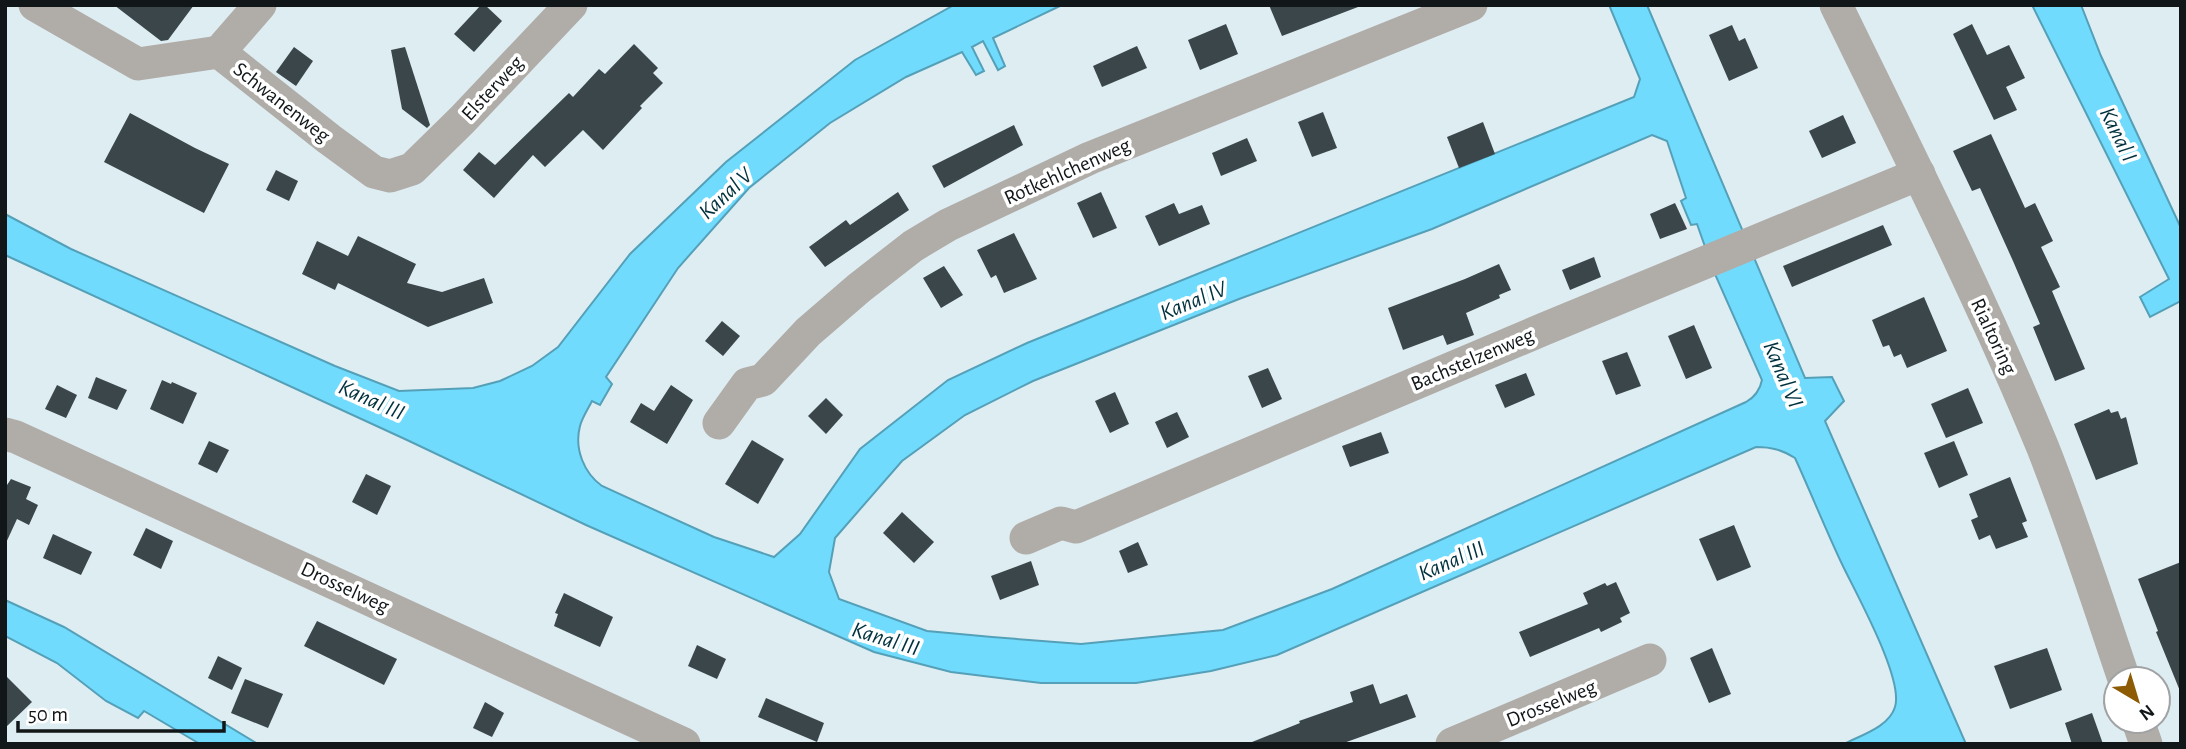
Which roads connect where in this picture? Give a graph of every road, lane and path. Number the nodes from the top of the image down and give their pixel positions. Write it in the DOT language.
graph roads {
  1 [pos="35,5"];
  2 [pos="260,5"];
  3 [pos="570,5"];
  4 [pos="1471,5"];
  5 [pos="1836,5"];
  6 [pos="219,52"];
  7 [pos="412,169"];
  8 [pos="1919,174"];
  9 [pos="719,423"];
  10 [pos="5,434"];
  11 [pos="1026,538"];
  12 [pos="1650,660"];
  13 [pos="2119,665"];
  14 [pos="684,744"];
  15 [pos="1452,744"];
  1 -- 6 [label="street, Schwanenweg"];
  2 -- 6 [label="street"];
  3 -- 7 [label="street, Elsterweg"];
  4 -- 9 [label="street, Rotkehlchenweg"];
  5 -- 8 [label="street, Rialtoring"];
  6 -- 7 [label="street, Schwanenweg"];
  8 -- 11 [label="street, Bachstelzenweg"];
  8 -- 13 [label="street, Rialtoring"];
  10 -- 14 [label="street, Drosselweg"];
  12 -- 15 [label="street, Drosselweg"];
}
